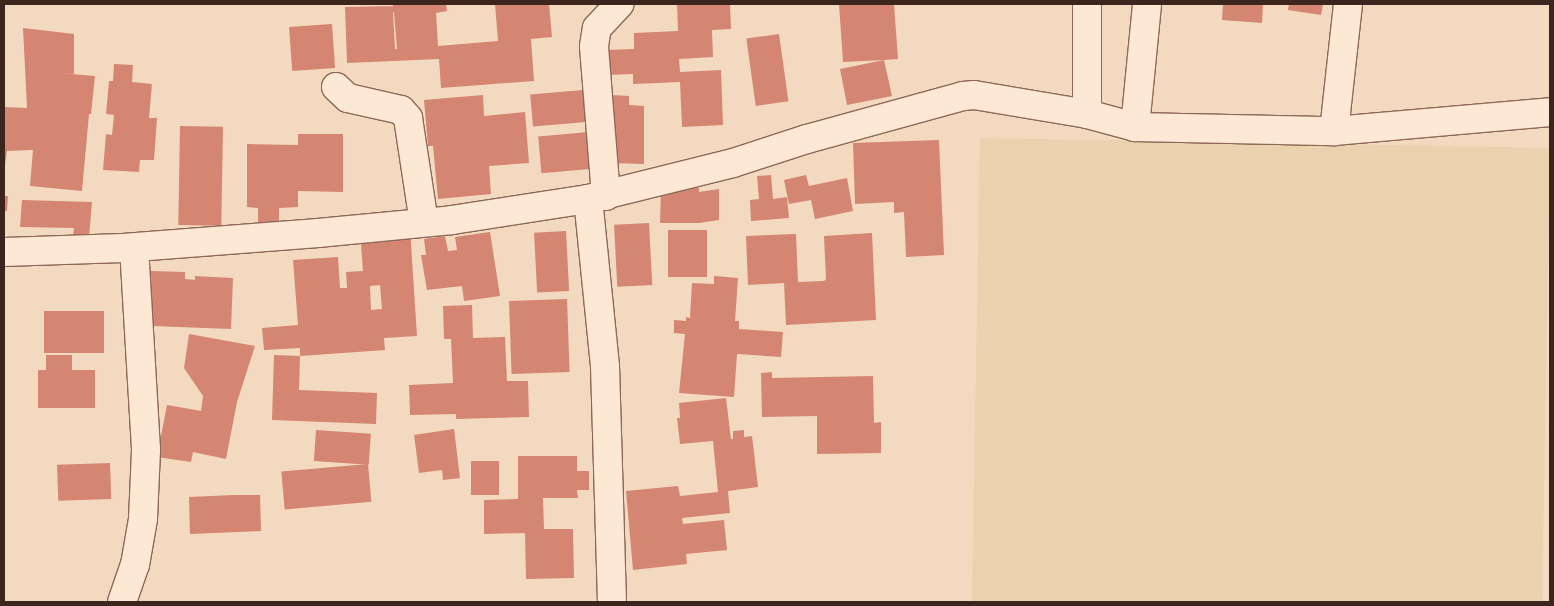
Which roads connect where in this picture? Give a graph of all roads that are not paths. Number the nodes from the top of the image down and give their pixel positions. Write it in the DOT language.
graph roads {
  1 [pos="619,4"];
  2 [pos="1348,4"];
  3 [pos="1087,8"];
  4 [pos="1146,10"];
  5 [pos="336,87"];
  6 [pos="1550,112"];
  7 [pos="1087,114"];
  8 [pos="1135,127"];
  9 [pos="1334,131"];
  10 [pos="597,198"];
  11 [pos="424,222"];
  12 [pos="134,247"];
  13 [pos="4,252"];
  14 [pos="122,602"];
  15 [pos="612,602"];
  1 -- 10 [label="street"];
  2 -- 9 [label="street"];
  3 -- 7 [label="street"];
  4 -- 8 [label="street"];
  5 -- 11 [label="street"];
  6 -- 9 [label="street"];
  7 -- 8 [label="street"];
  7 -- 10 [label="street"];
  8 -- 9 [label="street"];
  10 -- 11 [label="street"];
  10 -- 15 [label="street"];
  11 -- 12 [label="street"];
  12 -- 13 [label="street"];
  12 -- 14 [label="street"];
}
